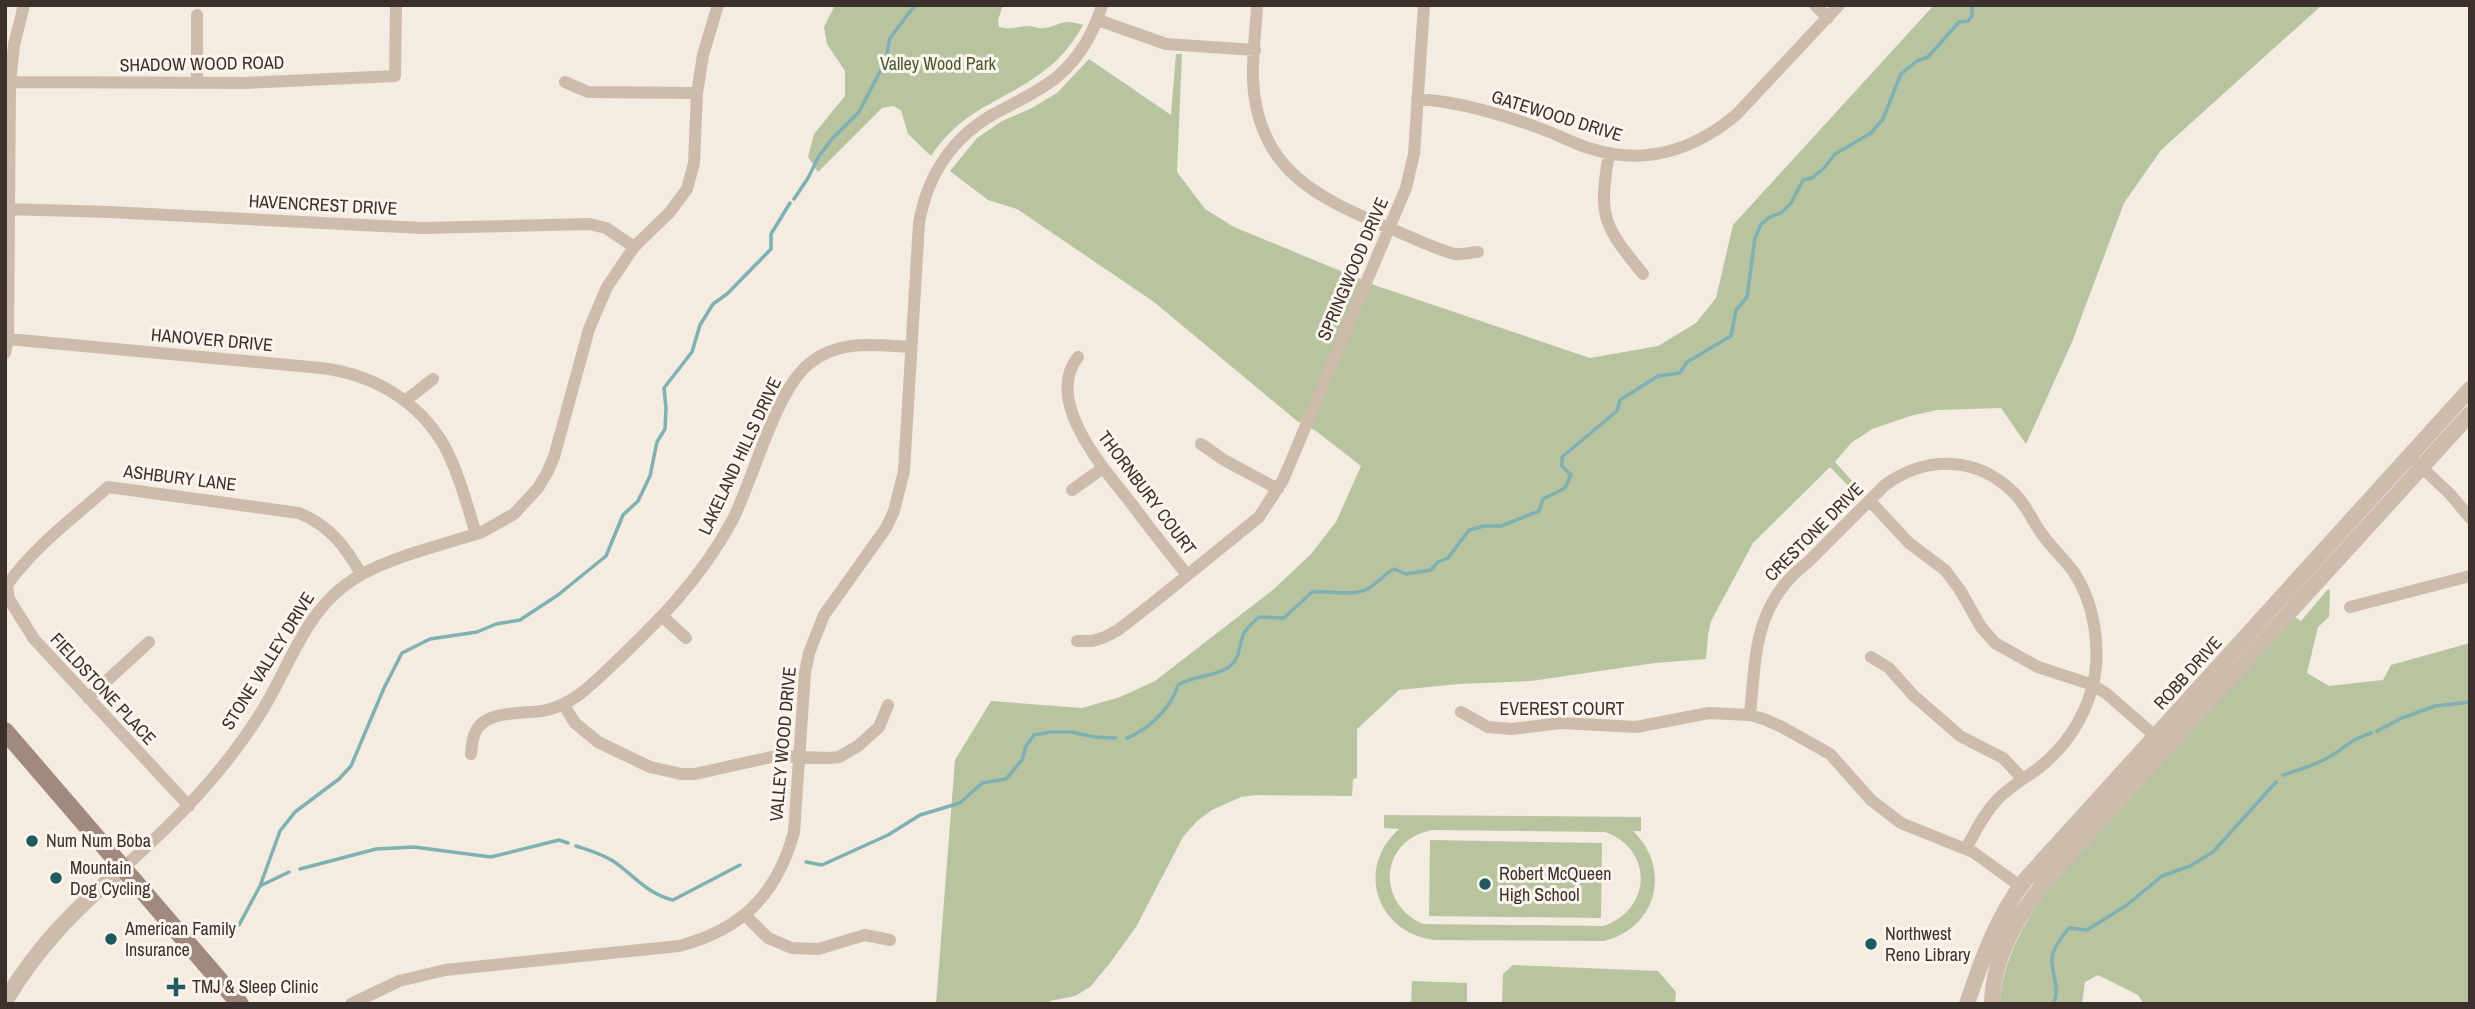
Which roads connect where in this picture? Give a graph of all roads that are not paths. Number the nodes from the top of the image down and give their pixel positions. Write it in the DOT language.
graph roads {
  1 [pos="24,5"];
  2 [pos="396,5"];
  3 [pos="718,5"];
  4 [pos="1102,5"];
  5 [pos="1257,5"];
  6 [pos="1424,5"];
  7 [pos="1815,5"];
  8 [pos="1839,5"];
  9 [pos="197,15"];
  10 [pos="1828,18"];
  11 [pos="1098,20"];
  12 [pos="1255,50"];
  13 [pos="9,82"];
  14 [pos="565,82"];
  15 [pos="197,83"];
  16 [pos="697,93"];
  17 [pos="1417,99"];
  18 [pos="1609,154"];
  19 [pos="7,209"];
  20 [pos="1390,228"];
  21 [pos="634,247"];
  22 [pos="1478,252"];
  23 [pos="1643,274"];
  24 [pos="8,339"];
  25 [pos="911,347"];
  26 [pos="5,353"];
  27 [pos="1078,357"];
  28 [pos="433,379"];
  29 [pos="2470,390"];
  30 [pos="405,401"];
  31 [pos="2470,414"];
  32 [pos="1201,444"];
  33 [pos="2416,462"];
  34 [pos="1103,468"];
  35 [pos="1278,489"];
  36 [pos="1072,490"];
  37 [pos="1870,501"];
  38 [pos="2470,518"];
  39 [pos="1249,525"];
  40 [pos="477,534"];
  41 [pos="361,574"];
  42 [pos="1187,575"];
  43 [pos="2470,576"];
  44 [pos="7,585"];
  45 [pos="2350,607"];
  46 [pos="663,617"];
  47 [pos="686,638"];
  48 [pos="1077,641"];
  49 [pos="149,642"];
  50 [pos="1871,657"];
  51 [pos="2093,685"];
  52 [pos="88,698"];
  53 [pos="563,704"];
  54 [pos="888,705"];
  55 [pos="1461,712"];
  56 [pos="1750,715"];
  57 [pos="5,731"];
  58 [pos="2162,742"];
  59 [pos="471,754"];
  60 [pos="800,757"];
  61 [pos="2023,779"];
  62 [pos="189,806"];
  63 [pos="1966,848"];
  64 [pos="123,868"];
  65 [pos="2020,886"];
  66 [pos="745,915"];
  67 [pos="890,940"];
  68 [pos="5,1001"];
  69 [pos="240,1004"];
  70 [pos="351,1004"];
  71 [pos="1967,1004"];
  72 [pos="1992,1004"];
  1 -- 13 [label="street"];
  2 -- 15 [label="street, SHADOW WOOD ROAD"];
  3 -- 16 [label="street, STONE VALLEY DRIVE"];
  4 -- 11 [label="street, VALLEY WOOD DRIVE"];
  5 -- 12 [label="street"];
  6 -- 17 [label="street, SPRINGWOOD DRIVE"];
  7 -- 10 [label="street"];
  8 -- 10 [label="street, GATEWOOD DRIVE"];
  9 -- 15 [label="street"];
  10 -- 18 [label="street, GATEWOOD DRIVE"];
  11 -- 12 [label="street"];
  11 -- 25 [label="street, VALLEY WOOD DRIVE"];
  12 -- 20 [label="street"];
  13 -- 15 [label="street, SHADOW WOOD ROAD"];
  13 -- 19 [label="street"];
  14 -- 16 [label="street"];
  16 -- 21 [label="street, STONE VALLEY DRIVE"];
  17 -- 18 [label="street, GATEWOOD DRIVE"];
  17 -- 20 [label="street, SPRINGWOOD DRIVE"];
  18 -- 23 [label="street"];
  19 -- 21 [label="street, HAVENCREST DRIVE"];
  19 -- 24 [label="street"];
  20 -- 22 [label="street"];
  20 -- 35 [label="street, SPRINGWOOD DRIVE"];
  21 -- 40 [label="street, STONE VALLEY DRIVE"];
  24 -- 26 [label="street"];
  24 -- 30 [label="street, HANOVER DRIVE"];
  25 -- 46 [label="street, LAKELAND HILLS DRIVE"];
  25 -- 60 [label="street, VALLEY WOOD DRIVE"];
  27 -- 34 [label="street, THORNBURY COURT"];
  28 -- 30 [label="street"];
  29 -- 33 [label="street, ROBB DRIVE"];
  30 -- 40 [label="street, HANOVER DRIVE"];
  31 -- 33 [label="street, ROBB DRIVE"];
  32 -- 35 [label="street"];
  33 -- 38 [label="street"];
  33 -- 58 [label="street, ROBB DRIVE"];
  34 -- 36 [label="street"];
  34 -- 42 [label="street, THORNBURY COURT"];
  35 -- 39 [label="street, SPRINGWOOD DRIVE"];
  37 -- 51 [label="street"];
  37 -- 51 [label="street, CRESTONE DRIVE"];
  37 -- 56 [label="street, CRESTONE DRIVE"];
  39 -- 42 [label="street, THORNBURY COURT"];
  40 -- 41 [label="street, STONE VALLEY DRIVE"];
  41 -- 44 [label="street, ASHBURY LANE"];
  41 -- 62 [label="street, STONE VALLEY DRIVE"];
  42 -- 48 [label="street"];
  43 -- 45 [label="street"];
  44 -- 52 [label="street, FIELDSTONE PLACE"];
  46 -- 47 [label="street"];
  46 -- 53 [label="street, LAKELAND HILLS DRIVE"];
  49 -- 52 [label="street"];
  50 -- 61 [label="street"];
  51 -- 58 [label="street"];
  51 -- 61 [label="street"];
  52 -- 62 [label="street, FIELDSTONE PLACE"];
  53 -- 59 [label="street, LAKELAND HILLS DRIVE"];
  53 -- 60 [label="street"];
  54 -- 60 [label="street"];
  55 -- 56 [label="street, EVEREST COURT"];
  56 -- 63 [label="street, EVEREST COURT"];
  57 -- 64 [label="main road"];
  58 -- 65 [label="street, ROBB DRIVE"];
  58 -- 72 [label="street, ROBB DRIVE"];
  60 -- 66 [label="street, VALLEY WOOD DRIVE"];
  61 -- 63 [label="street"];
  62 -- 64 [label="street, STONE VALLEY DRIVE"];
  63 -- 65 [label="street, EVEREST COURT"];
  64 -- 68 [label="street, STONE VALLEY DRIVE"];
  64 -- 69 [label="main road"];
  65 -- 71 [label="street, ROBB DRIVE"];
  66 -- 67 [label="street"];
  66 -- 70 [label="street, VALLEY WOOD DRIVE"];
}
